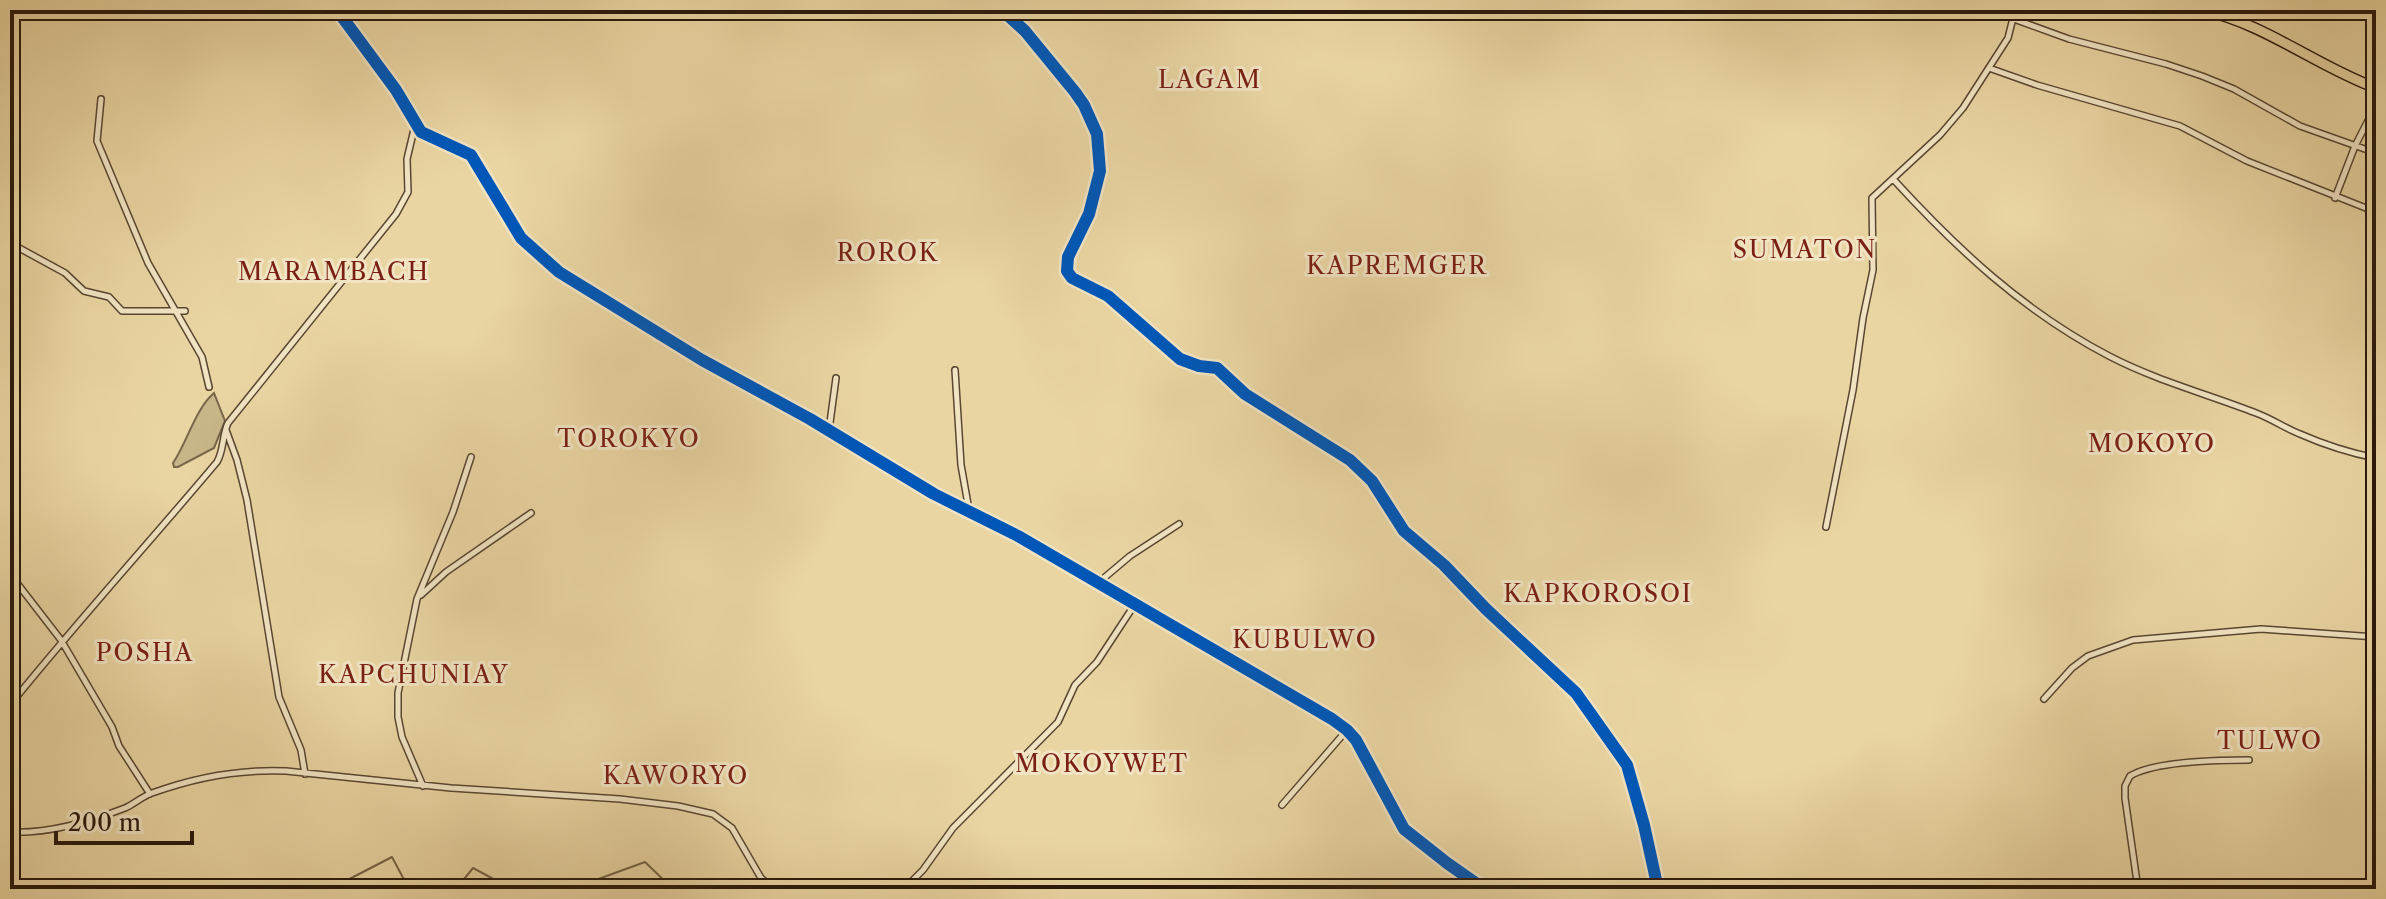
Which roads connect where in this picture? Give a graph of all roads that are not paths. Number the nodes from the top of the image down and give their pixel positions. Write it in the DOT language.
graph roads {
  1 [pos="337,10"];
  2 [pos="1002,10"];
  3 [pos="2015,10"];
  4 [pos="2202,10"];
  5 [pos="2361,10"];
  6 [pos="2376,16"];
  7 [pos="2011,18"];
  8 [pos="1989,68"];
  9 [pos="2376,88"];
  10 [pos="101,99"];
  11 [pos="2376,105"];
  12 [pos="415,125"];
  13 [pos="2355,146"];
  14 [pos="2376,153"];
  15 [pos="1893,179"];
  16 [pos="2335,198"];
  17 [pos="2376,212"];
  18 [pos="10,243"];
  19 [pos="176,310"];
  20 [pos="185,311"];
  21 [pos="955,370"];
  22 [pos="836,378"];
  23 [pos="209,387"];
  24 [pos="225,429"];
  25 [pos="829,430"];
  26 [pos="471,457"];
  27 [pos="2376,458"];
  28 [pos="969,511"];
  29 [pos="531,513"];
  30 [pos="1179,524"];
  31 [pos="1826,527"];
  32 [pos="10,574"];
  33 [pos="1098,583"];
  34 [pos="417,599"];
  35 [pos="1135,604"];
  36 [pos="2376,637"];
  37 [pos="61,640"];
  38 [pos="2044,699"];
  39 [pos="10,705"];
  40 [pos="1347,730"];
  41 [pos="2249,760"];
  42 [pos="305,774"];
  43 [pos="423,786"];
  44 [pos="150,794"];
  45 [pos="1282,805"];
  46 [pos="10,832"];
  47 [pos="774,889"];
  48 [pos="904,889"];
  49 [pos="1484,889"];
  50 [pos="1658,889"];
  51 [pos="2138,889"];
  1 -- 12 [label="street"];
  2 -- 50 [label="street"];
  3 -- 7 [label="street"];
  4 -- 9 [label="main road"];
  5 -- 6 [label="street"];
  7 -- 8 [label="street"];
  7 -- 13 [label="street"];
  8 -- 15 [label="street"];
  8 -- 16 [label="street"];
  10 -- 19 [label="street"];
  11 -- 13 [label="street"];
  12 -- 24 [label="street"];
  12 -- 25 [label="street"];
  13 -- 14 [label="street"];
  13 -- 16 [label="street"];
  15 -- 27 [label="street"];
  15 -- 31 [label="street"];
  16 -- 17 [label="street"];
  18 -- 19 [label="street"];
  19 -- 20 [label="street"];
  19 -- 23 [label="street"];
  21 -- 28 [label="street"];
  22 -- 25 [label="street"];
  24 -- 37 [label="street"];
  24 -- 42 [label="street"];
  25 -- 28 [label="street"];
  26 -- 34 [label="street"];
  28 -- 33 [label="street"];
  29 -- 34 [label="street"];
  30 -- 33 [label="street"];
  32 -- 37 [label="street"];
  33 -- 35 [label="street"];
  34 -- 43 [label="street"];
  35 -- 40 [label="street"];
  35 -- 48 [label="street"];
  36 -- 38 [label="street"];
  37 -- 39 [label="street"];
  37 -- 44 [label="street"];
  40 -- 45 [label="street"];
  40 -- 49 [label="street"];
  41 -- 51 [label="street"];
  42 -- 43 [label="street"];
  42 -- 44 [label="street"];
  43 -- 47 [label="street"];
  44 -- 46 [label="street"];
}
